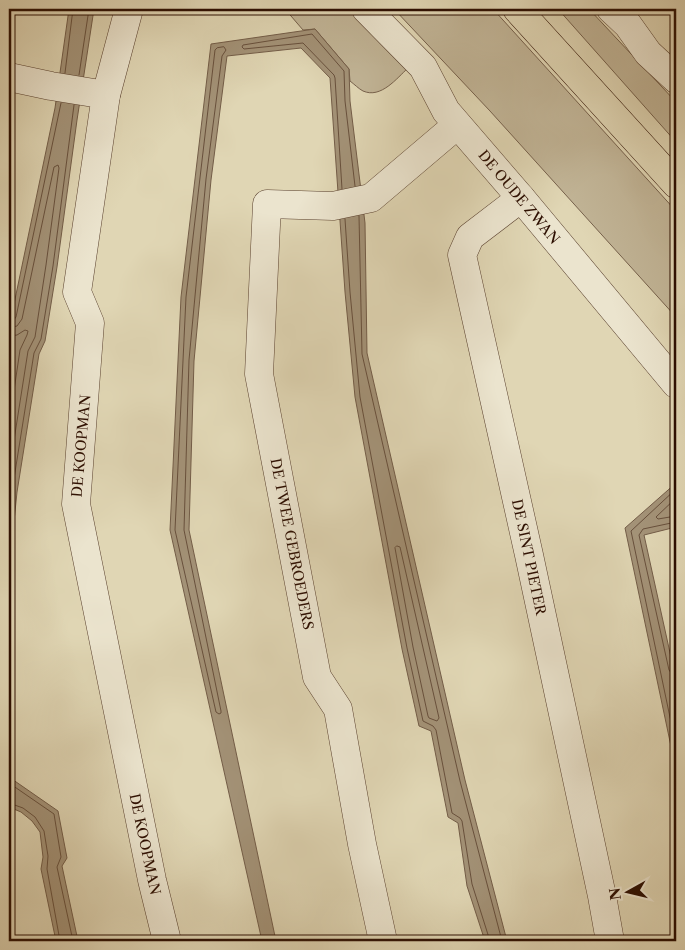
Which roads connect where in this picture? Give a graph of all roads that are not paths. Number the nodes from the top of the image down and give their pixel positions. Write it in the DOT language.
graph roads {
  1 [pos="129,9"];
  2 [pos="366,9"];
  3 [pos="517,9"];
  4 [pos="611,9"];
  5 [pos="9,76"];
  6 [pos="676,79"];
  7 [pos="97,93"];
  8 [pos="457,125"];
  9 [pos="676,184"];
  10 [pos="521,198"];
  11 [pos="676,384"];
  12 [pos="167,941"];
  13 [pos="383,941"];
  14 [pos="610,941"];
  1 -- 7 [label="street, DE KOOPMAN"];
  2 -- 8 [label="street, DE OUDE ZWAN"];
  3 -- 9 [label="main road"];
  4 -- 6 [label="street"];
  5 -- 7 [label="street"];
  7 -- 12 [label="street, DE KOOPMAN"];
  8 -- 10 [label="street, DE OUDE ZWAN"];
  8 -- 13 [label="street, DE TWEE GEBROEDERS"];
  10 -- 11 [label="street, DE OUDE ZWAN"];
  10 -- 14 [label="street, DE SINT PIETER"];
}
